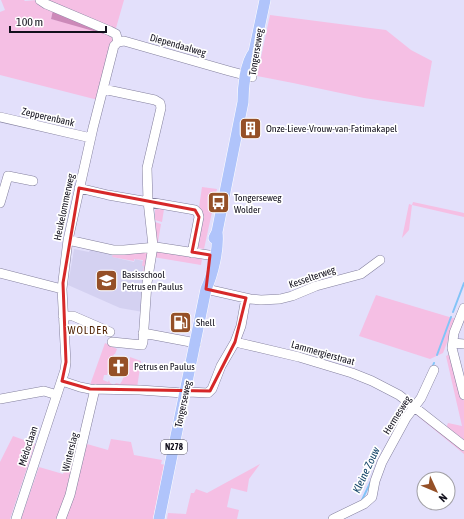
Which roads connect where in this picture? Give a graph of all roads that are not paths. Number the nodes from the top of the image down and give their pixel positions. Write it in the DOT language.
graph roads {
  1 [pos="40,0"];
  2 [pos="265,0"];
  3 [pos="118,42"];
  4 [pos="249,76"];
  5 [pos="103,89"];
  6 [pos="0,117"];
  7 [pos="91,138"];
  8 [pos="33,181"];
  9 [pos="2,187"];
  10 [pos="79,188"];
  11 [pos="148,201"];
  12 [pos="0,203"];
  13 [pos="68,240"];
  14 [pos="153,246"];
  15 [pos="192,253"];
  16 [pos="213,256"];
  17 [pos="380,260"];
  18 [pos="0,273"];
  19 [pos="62,289"];
  20 [pos="206,289"];
  21 [pos="246,298"];
  22 [pos="464,308"];
  23 [pos="64,316"];
  24 [pos="110,332"];
  25 [pos="143,336"];
  26 [pos="112,342"];
  27 [pos="235,342"];
  28 [pos="196,344"];
  29 [pos="453,344"];
  30 [pos="464,344"];
  31 [pos="434,370"];
  32 [pos="62,381"];
  33 [pos="95,389"];
  34 [pos="186,392"];
  35 [pos="57,395"];
  36 [pos="464,395"];
  37 [pos="0,399"];
  38 [pos="414,407"];
  39 [pos="464,446"];
  40 [pos="16,519"];
  41 [pos="62,519"];
  42 [pos="159,519"];
  43 [pos="333,519"];
  1 -- 3 [label="street"];
  2 -- 4 [label="main road, Tongerseweg / N278"];
  3 -- 4 [label="street, Diependaalweg"];
  3 -- 5 [label="street, Heukelommerweg"];
  4 -- 16 [label="main road, Tongerseweg / N278"];
  5 -- 7 [label="street, Heukelommerweg"];
  5 -- 11 [label="street"];
  6 -- 7 [label="street, Zepperenbank"];
  7 -- 10 [label="street, Heukelommerweg"];
  8 -- 9 [label="street"];
  9 -- 12 [label="street"];
  10 -- 11 [label="street"];
  10 -- 13 [label="street, Heukelommerweg"];
  11 -- 14 [label="street"];
  11 -- 15 [label="street"];
  13 -- 14 [label="street"];
  13 -- 19 [label="street, Heukelommerweg"];
  14 -- 15 [label="street"];
  14 -- 25 [label="street"];
  15 -- 16 [label="street"];
  16 -- 20 [label="main road, Tongerseweg / N278"];
  17 -- 21 [label="street, Kesselterweg"];
  18 -- 19 [label="street"];
  19 -- 23 [label="street, Heukelommerweg"];
  20 -- 21 [label="street, Kesselterweg"];
  20 -- 28 [label="main road, Tongerseweg / N278"];
  21 -- 27 [label="street"];
  22 -- 29 [label="street"];
  23 -- 24 [label="street"];
  23 -- 32 [label="street, Heukelommerweg"];
  25 -- 26 [label="street"];
  25 -- 28 [label="street"];
  27 -- 34 [label="street"];
  27 -- 38 [label="street, Lammergierstraat"];
  28 -- 34 [label="main road, Tongerseweg / N278"];
  29 -- 30 [label="street"];
  29 -- 36 [label="street"];
  31 -- 38 [label="street, Hermesweg"];
  32 -- 33 [label="street"];
  32 -- 35 [label="street, Médoclaan"];
  33 -- 34 [label="street"];
  33 -- 41 [label="street, Winterslag"];
  34 -- 42 [label="main road, Tongerseweg / N278"];
  35 -- 37 [label="street"];
  35 -- 40 [label="street, Médoclaan"];
  38 -- 39 [label="street, Lammergierstraat"];
  38 -- 43 [label="street, Hermesweg"];
}
